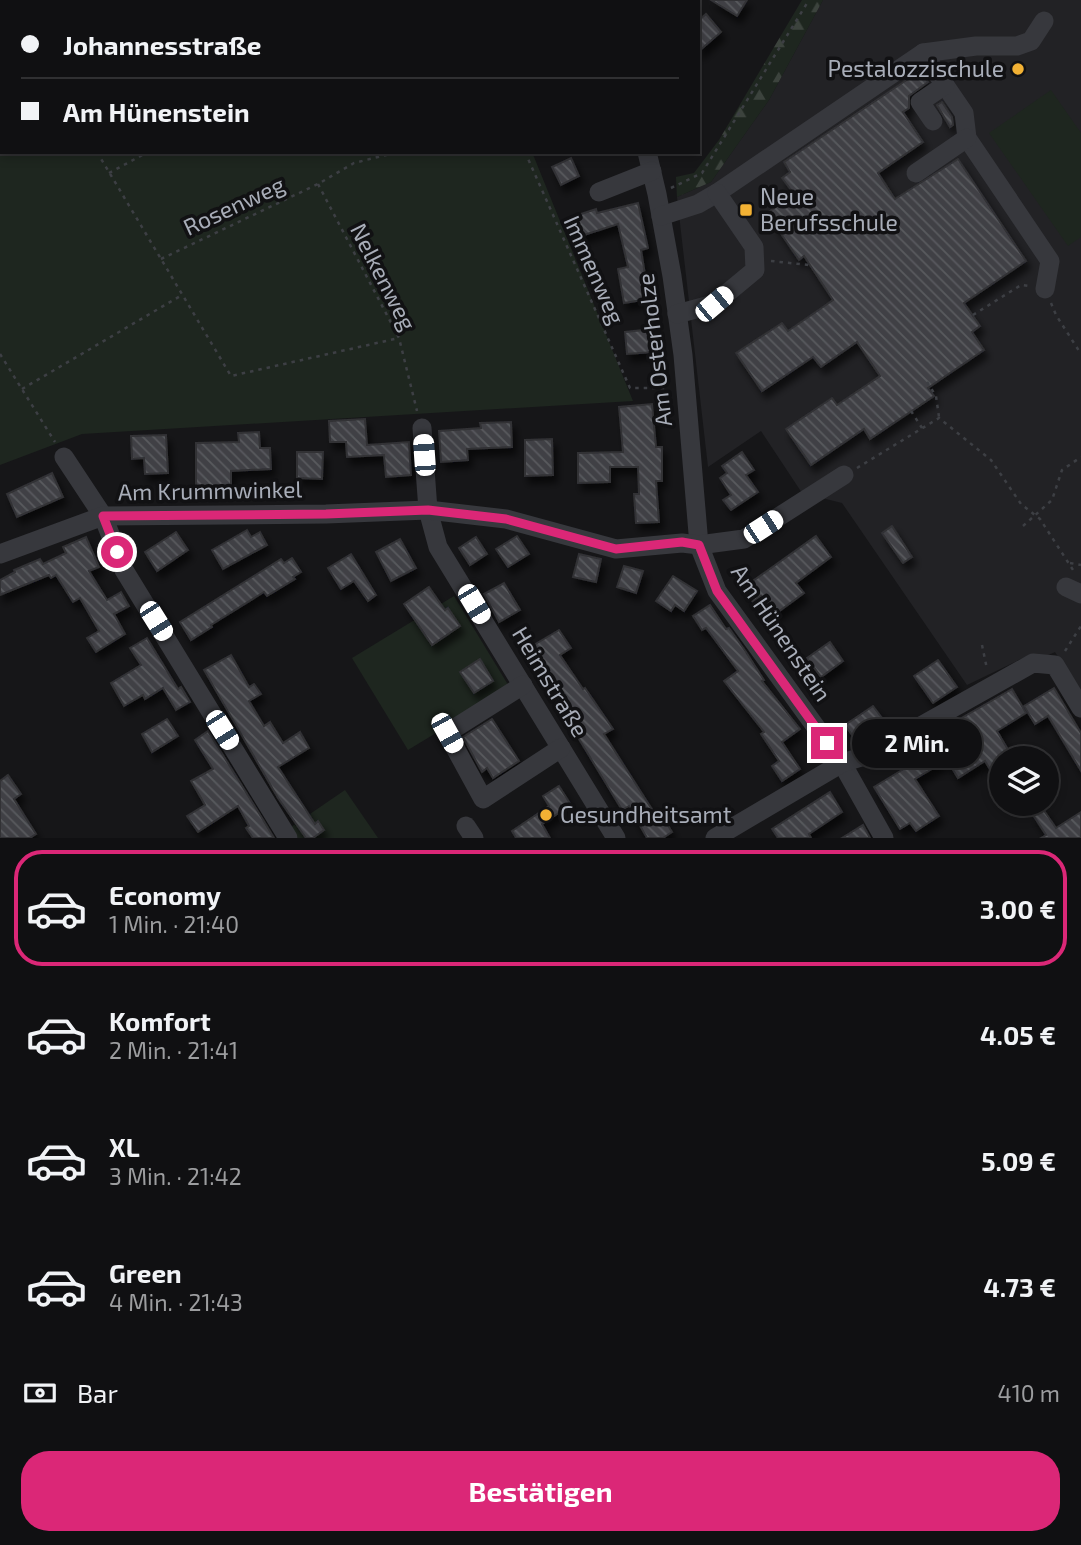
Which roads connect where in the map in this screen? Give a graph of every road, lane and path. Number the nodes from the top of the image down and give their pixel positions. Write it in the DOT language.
graph roads {
  1 [pos="809,0"];
  2 [pos="1044,21"];
  3 [pos="923,53"];
  4 [pos="945,85"];
  5 [pos="933,121"];
  6 [pos="967,138"];
  7 [pos="98,154"];
  8 [pos="144,154"];
  9 [pos="390,154"];
  10 [pos="525,154"];
  11 [pos="649,162"];
  12 [pos="110,173"];
  13 [pos="916,173"];
  14 [pos="318,184"];
  15 [pos="598,192"];
  16 [pos="717,193"];
  17 [pos="657,194"];
  18 [pos="661,216"];
  19 [pos="161,259"];
  20 [pos="754,259"];
  21 [pos="809,265"];
  22 [pos="1045,289"];
  23 [pos="182,295"];
  24 [pos="677,314"];
  25 [pos="973,315"];
  26 [pos="399,338"];
  27 [pos="0,354"];
  28 [pos="1081,354"];
  29 [pos="927,382"];
  30 [pos="22,389"];
  31 [pos="686,389"];
  32 [pos="911,411"];
  33 [pos="939,418"];
  34 [pos="422,428"];
  35 [pos="922,428"];
  36 [pos="64,457"];
  37 [pos="1081,457"];
  38 [pos="844,475"];
  39 [pos="428,510"];
  40 [pos="103,516"];
  41 [pos="1037,516"];
  42 [pos="1023,526"];
  43 [pos="699,545"];
  44 [pos="0,554"];
  45 [pos="1069,562"];
  46 [pos="1081,565"];
  47 [pos="1076,588"];
  48 [pos="1081,626"];
  49 [pos="982,645"];
  50 [pos="1055,665"];
  51 [pos="985,666"];
  52 [pos="523,685"];
  53 [pos="1081,708"];
  54 [pos="561,748"];
  55 [pos="842,762"];
  56 [pos="288,838"];
  57 [pos="616,838"];
  58 [pos="715,838"];
  59 [pos="884,838"];
  1 -- 17 [label="path"];
  2 -- 3 [label="street"];
  3 -- 4 [label="street"];
  3 -- 16 [label="street"];
  4 -- 5 [label="street"];
  4 -- 6 [label="street"];
  6 -- 13 [label="street"];
  6 -- 22 [label="street"];
  7 -- 12 [label="path"];
  8 -- 12 [label="path"];
  9 -- 14 [label="path, Rosenweg"];
  10 -- 31 [label="path, Immenweg"];
  11 -- 15 [label="street"];
  11 -- 17 [label="street, Am Osterholze"];
  12 -- 19 [label="path"];
  14 -- 19 [label="path, Rosenweg"];
  14 -- 26 [label="path, Nelkenweg"];
  16 -- 18 [label="street"];
  16 -- 20 [label="street"];
  17 -- 18 [label="street, Am Osterholze"];
  18 -- 24 [label="street, Am Osterholze"];
  19 -- 23 [label="path"];
  20 -- 21 [label="path"];
  20 -- 24 [label="street"];
  22 -- 25 [label="path"];
  22 -- 28 [label="path"];
  23 -- 26 [label="path"];
  23 -- 30 [label="path"];
  24 -- 31 [label="street, Am Osterholze"];
  26 -- 34 [label="path, Nelkenweg"];
  27 -- 30 [label="path"];
  29 -- 33 [label="path"];
  30 -- 36 [label="path"];
  31 -- 43 [label="street, Am Osterholze"];
  32 -- 35 [label="path"];
  33 -- 35 [label="path"];
  33 -- 41 [label="path"];
  34 -- 39 [label="street, Heimstraße"];
  35 -- 38 [label="path"];
  36 -- 40 [label="street"];
  37 -- 41 [label="path"];
  38 -- 43 [label="street"];
  39 -- 40 [label="street, Am Krummwinkel"];
  39 -- 43 [label="street"];
  39 -- 52 [label="street, Heimstraße"];
  40 -- 44 [label="street, Am Krummwinkel"];
  40 -- 56 [label="street"];
  41 -- 42 [label="path"];
  41 -- 45 [label="path"];
  43 -- 55 [label="street, Am Hünenstein"];
  45 -- 46 [label="path"];
  45 -- 47 [label="path"];
  48 -- 50 [label="path"];
  49 -- 51 [label="path"];
  50 -- 53 [label="street"];
  50 -- 55 [label="street"];
  52 -- 54 [label="street, Heimstraße"];
  52 -- 54 [label="street"];
  54 -- 57 [label="street, Heimstraße"];
  55 -- 58 [label="street"];
  55 -- 59 [label="street, Am Hünenstein"];
}
